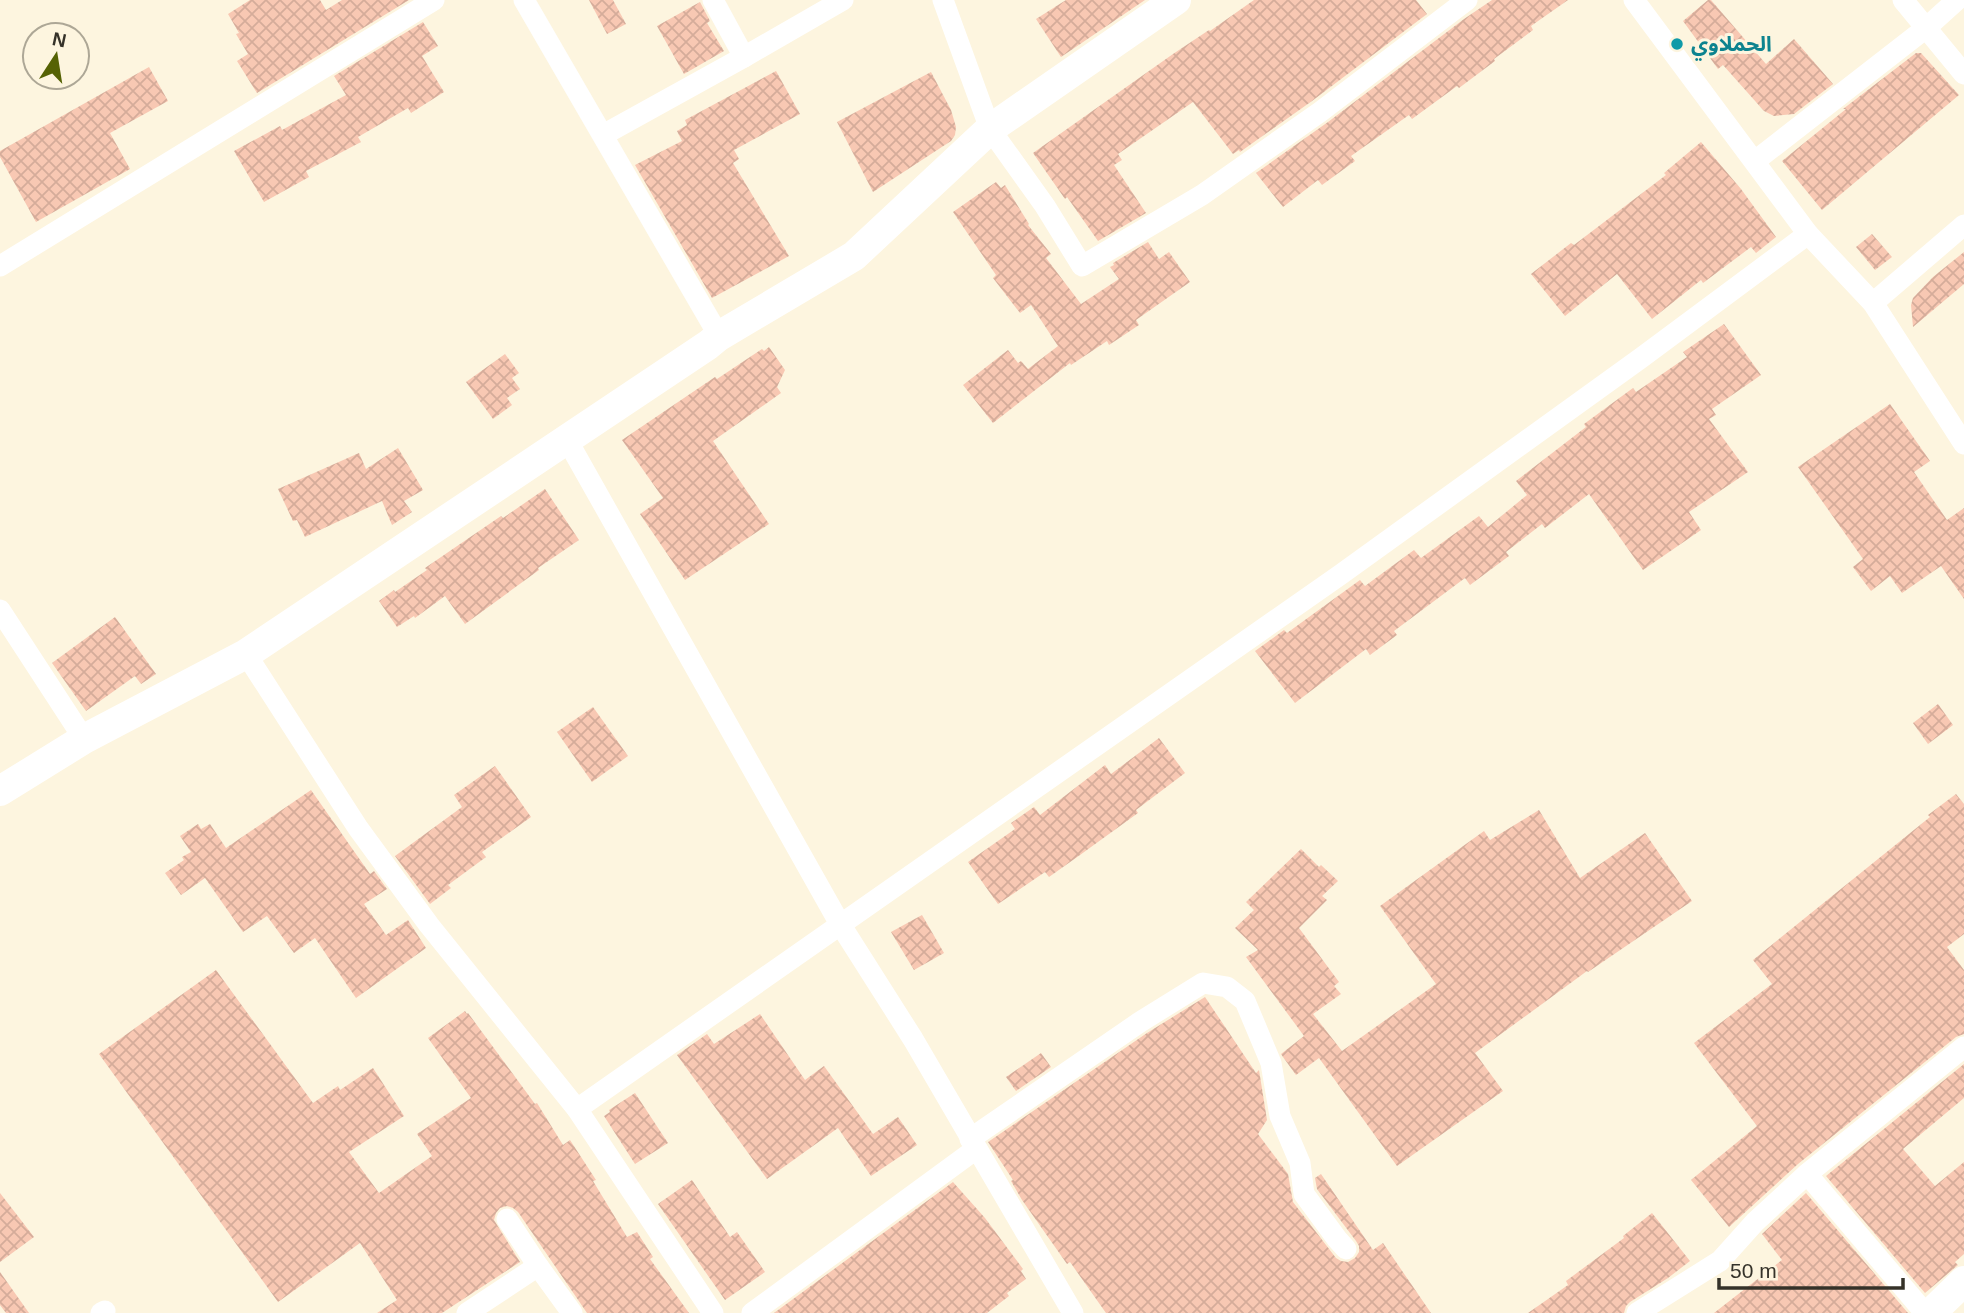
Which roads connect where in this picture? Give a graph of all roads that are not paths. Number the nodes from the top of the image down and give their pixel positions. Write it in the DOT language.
graph roads {
  1 [pos="434,0"];
  2 [pos="524,0"];
  3 [pos="713,0"];
  4 [pos="843,0"];
  5 [pos="943,0"];
  6 [pos="1176,0"];
  7 [pos="1467,0"];
  8 [pos="1903,0"];
  9 [pos="1957,0"];
  10 [pos="1642,3"];
  11 [pos="1926,28"];
  12 [pos="744,57"];
  13 [pos="1964,74"];
  14 [pos="990,129"];
  15 [pos="603,135"];
  16 [pos="1755,161"];
  17 [pos="1964,225"];
  18 [pos="1808,234"];
  19 [pos="0,266"];
  20 [pos="1873,303"];
  21 [pos="719,336"];
  22 [pos="566,438"];
  23 [pos="1964,444"];
  24 [pos="0,610"];
  25 [pos="246,654"];
  26 [pos="84,739"];
  27 [pos="0,791"];
  28 [pos="841,924"];
  29 [pos="1964,1047"];
  30 [pos="577,1109"];
  31 [pos="973,1144"];
  32 [pos="1807,1174"];
  33 [pos="508,1219"];
  34 [pos="1346,1249"];
  35 [pos="538,1266"];
  36 [pos="1964,1281"];
  37 [pos="467,1313"];
  38 [pos="572,1313"];
  39 [pos="713,1313"];
  40 [pos="752,1313"];
  41 [pos="1073,1313"];
  42 [pos="1637,1313"];
  43 [pos="1925,1313"];
  44 [pos="1931,1313"];
  1 -- 19 [label="street"];
  2 -- 15 [label="street"];
  3 -- 12 [label="street"];
  4 -- 12 [label="street"];
  5 -- 14 [label="street"];
  6 -- 14 [label="street"];
  7 -- 14 [label="street"];
  8 -- 11 [label="street"];
  9 -- 11 [label="street"];
  10 -- 16 [label="street"];
  11 -- 13 [label="street"];
  11 -- 16 [label="street"];
  12 -- 15 [label="street"];
  14 -- 21 [label="street"];
  15 -- 21 [label="street"];
  16 -- 18 [label="street"];
  17 -- 20 [label="street"];
  18 -- 20 [label="street"];
  18 -- 28 [label="street"];
  20 -- 23 [label="street"];
  21 -- 22 [label="street"];
  22 -- 25 [label="street"];
  22 -- 28 [label="street"];
  24 -- 26 [label="street"];
  25 -- 26 [label="street"];
  25 -- 30 [label="street"];
  26 -- 27 [label="street"];
  28 -- 30 [label="street"];
  28 -- 31 [label="street"];
  29 -- 32 [label="street"];
  30 -- 39 [label="street"];
  31 -- 34 [label="street"];
  31 -- 40 [label="street"];
  31 -- 41 [label="street"];
  32 -- 42 [label="street"];
  32 -- 43 [label="street"];
  33 -- 35 [label="street"];
  35 -- 37 [label="street"];
  35 -- 38 [label="street"];
  36 -- 44 [label="street"];
}
